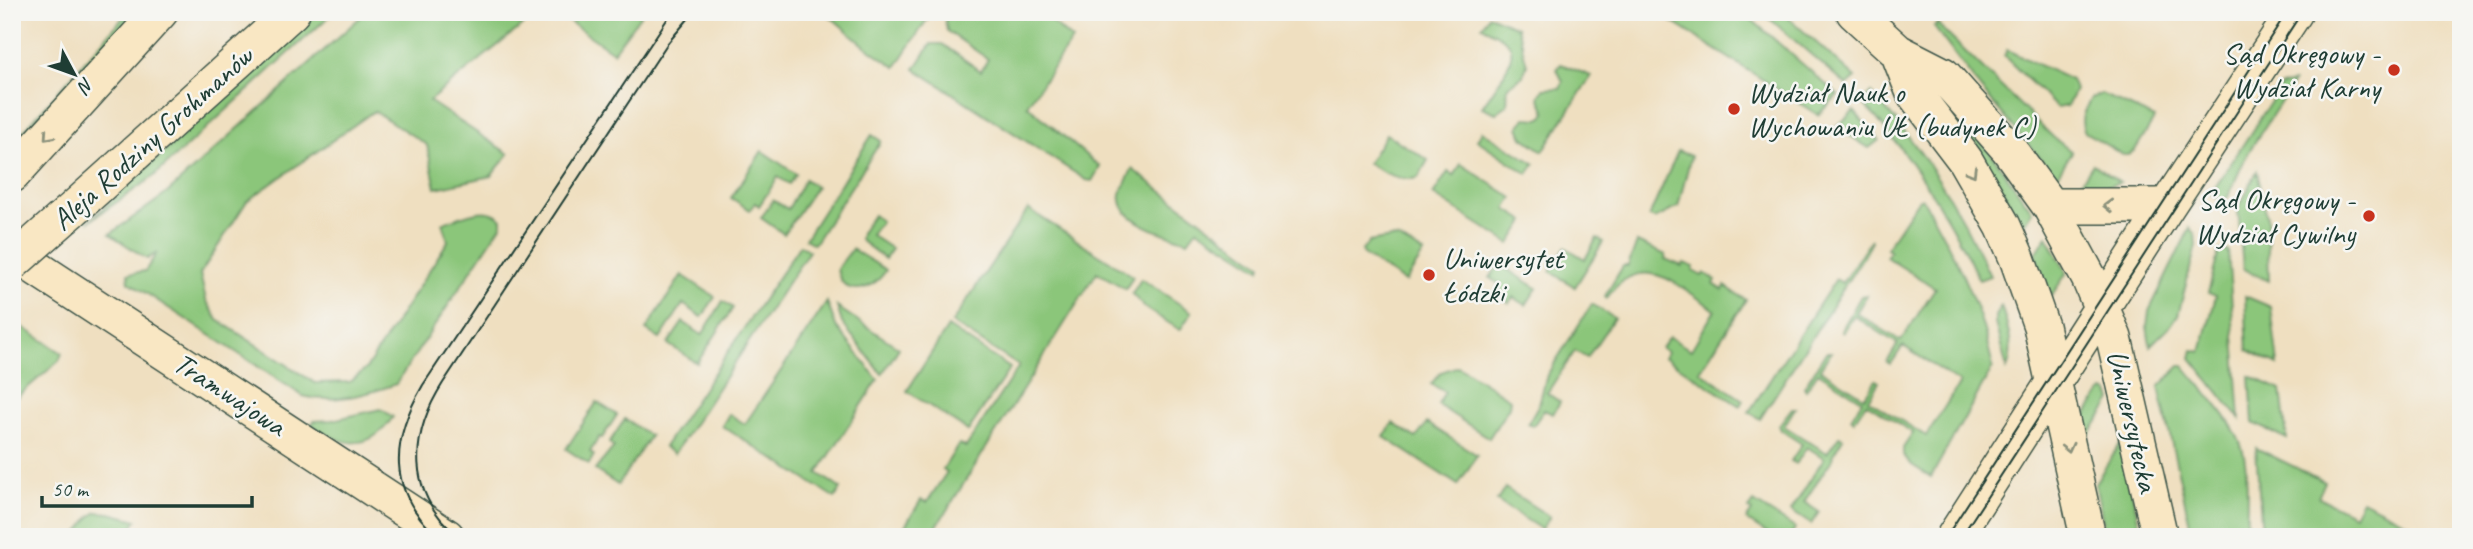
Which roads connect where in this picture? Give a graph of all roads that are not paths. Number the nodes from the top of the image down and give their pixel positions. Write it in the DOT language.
graph roads {
  1 [pos="160,12"];
  2 [pos="292,12"];
  3 [pos="1854,12"];
  4 [pos="2294,12"];
  5 [pos="1898,52"];
  6 [pos="13,174"];
  7 [pos="2050,206"];
  8 [pos="2167,206"];
  9 [pos="12,252"];
  10 [pos="12,263"];
  11 [pos="2103,307"];
  12 [pos="2053,381"];
  13 [pos="447,537"];
  14 [pos="1954,537"];
  15 [pos="2088,537"];
  16 [pos="2160,537"];
  1 -- 6 [label="main road, one-way"];
  2 -- 10 [label="main road, Aleja Rodziny Grohmanów, bridge"];
  3 -- 5 [label="main road"];
  4 -- 8 [label="main road"];
  5 -- 7 [label="main road, Uniwersytecka"];
  5 -- 12 [label="main road, one-way"];
  8 -- 7 [label="main road, one-way"];
  7 -- 11 [label="main road, Uniwersytecka"];
  8 -- 11 [label="main road"];
  9 -- 13 [label="main road, Tramwajowa"];
  11 -- 12 [label="main road"];
  11 -- 16 [label="main road, Uniwersytecka"];
  12 -- 14 [label="main road"];
  12 -- 15 [label="main road, one-way"];
}
